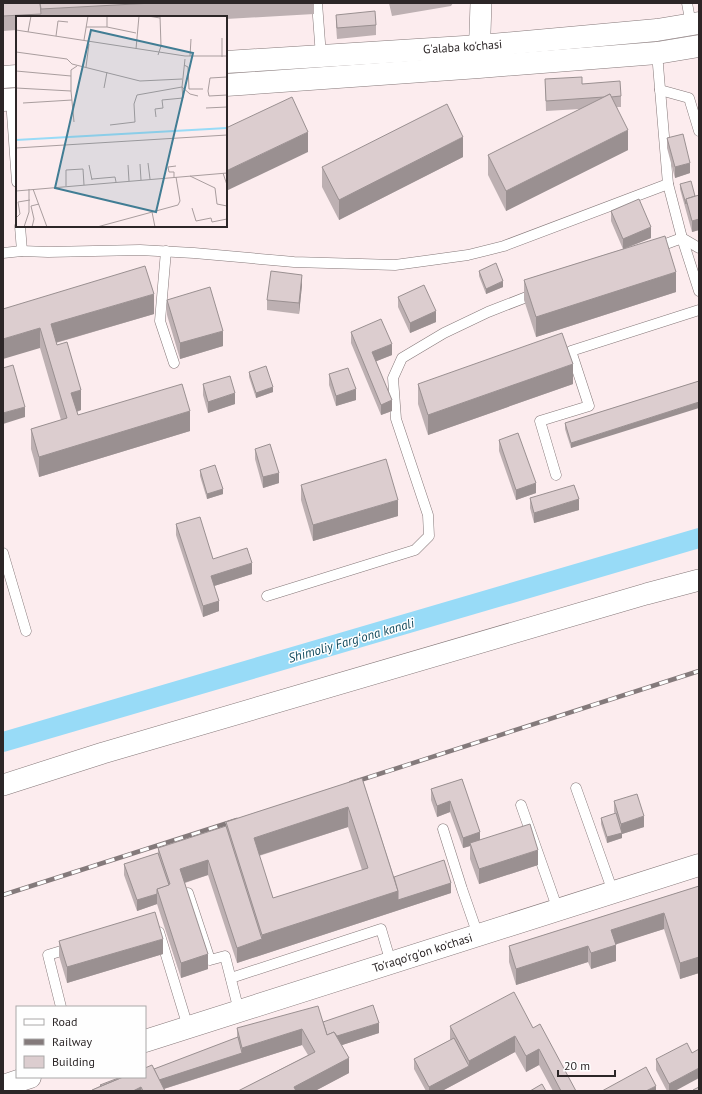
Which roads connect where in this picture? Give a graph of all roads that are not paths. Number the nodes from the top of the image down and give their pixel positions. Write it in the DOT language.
graph roads {
  1 [pos="317,3"];
  2 [pos="481,3"];
  3 [pos="687,3"];
  4 [pos="695,24"];
  5 [pos="480,46"];
  6 [pos="699,46"];
  7 [pos="657,53"];
  8 [pos="321,56"];
  9 [pos="227,62"];
  10 [pos="479,67"];
  11 [pos="16,76"];
  12 [pos="3,77"];
  13 [pos="227,85"];
  14 [pos="660,90"];
  15 [pos="10,100"];
  16 [pos="699,131"];
  17 [pos="16,170"];
  18 [pos="668,184"];
  19 [pos="20,227"];
  20 [pos="682,238"];
  21 [pos="699,248"];
  22 [pos="22,251"];
  23 [pos="166,251"];
  24 [pos="645,252"];
  25 [pos="3,253"];
  26 [pos="548,289"];
  27 [pos="699,291"];
  28 [pos="699,310"];
  29 [pos="174,363"];
  30 [pos="556,475"];
  31 [pos="3,553"];
  32 [pos="699,580"];
  33 [pos="267,596"];
  34 [pos="26,631"];
  35 [pos="3,785"];
  36 [pos="576,788"];
  37 [pos="521,805"];
  38 [pos="443,829"];
  39 [pos="699,865"];
  40 [pos="613,892"];
  41 [pos="188,893"];
  42 [pos="558,910"];
  43 [pos="149,925"];
  44 [pos="478,935"];
  45 [pos="84,944"];
  46 [pos="391,962"];
  47 [pos="231,978"];
  48 [pos="61,1006"];
  49 [pos="239,1011"];
  50 [pos="188,1027"];
  51 [pos="146,1041"];
  52 [pos="27,1078"];
  53 [pos="3,1086"];
  1 -- 8 [label="lane"];
  2 -- 5 [label="street"];
  3 -- 4 [label="lane"];
  4 -- 5 [label="main road, G'alaba ko'chasi"];
  5 -- 8 [label="main road, G'alaba ko'chasi"];
  5 -- 10 [label="street"];
  6 -- 7 [label="main road, G'alaba ko'chasi"];
  7 -- 10 [label="main road, G'alaba ko'chasi"];
  7 -- 14 [label="lane"];
  8 -- 9 [label="main road, G'alaba ko'chasi"];
  10 -- 13 [label="main road, G'alaba ko'chasi"];
  11 -- 12 [label="main road"];
  14 -- 16 [label="lane"];
  14 -- 18 [label="lane"];
  15 -- 17 [label="lane"];
  18 -- 20 [label="lane"];
  18 -- 23 [label="lane"];
  19 -- 22 [label="lane"];
  20 -- 21 [label="lane"];
  20 -- 24 [label="lane"];
  20 -- 27 [label="lane"];
  22 -- 23 [label="lane"];
  22 -- 25 [label="lane"];
  23 -- 29 [label="lane"];
  26 -- 33 [label="lane"];
  28 -- 30 [label="lane"];
  31 -- 34 [label="lane"];
  32 -- 35 [label="street"];
  36 -- 40 [label="lane"];
  37 -- 42 [label="lane"];
  38 -- 44 [label="lane"];
  39 -- 40 [label="main road, To'raqo'rg'on ko'chasi"];
  40 -- 42 [label="main road, To'raqo'rg'on ko'chasi"];
  41 -- 47 [label="lane"];
  42 -- 44 [label="main road, To'raqo'rg'on ko'chasi"];
  43 -- 50 [label="lane"];
  44 -- 46 [label="main road, To'raqo'rg'on ko'chasi"];
  45 -- 48 [label="lane"];
  46 -- 47 [label="lane"];
  46 -- 49 [label="main road, To'raqo'rg'on ko'chasi"];
  47 -- 49 [label="lane"];
  49 -- 50 [label="main road, To'raqo'rg'on ko'chasi"];
  50 -- 51 [label="main road, To'raqo'rg'on ko'chasi"];
  52 -- 53 [label="main road"];
}
